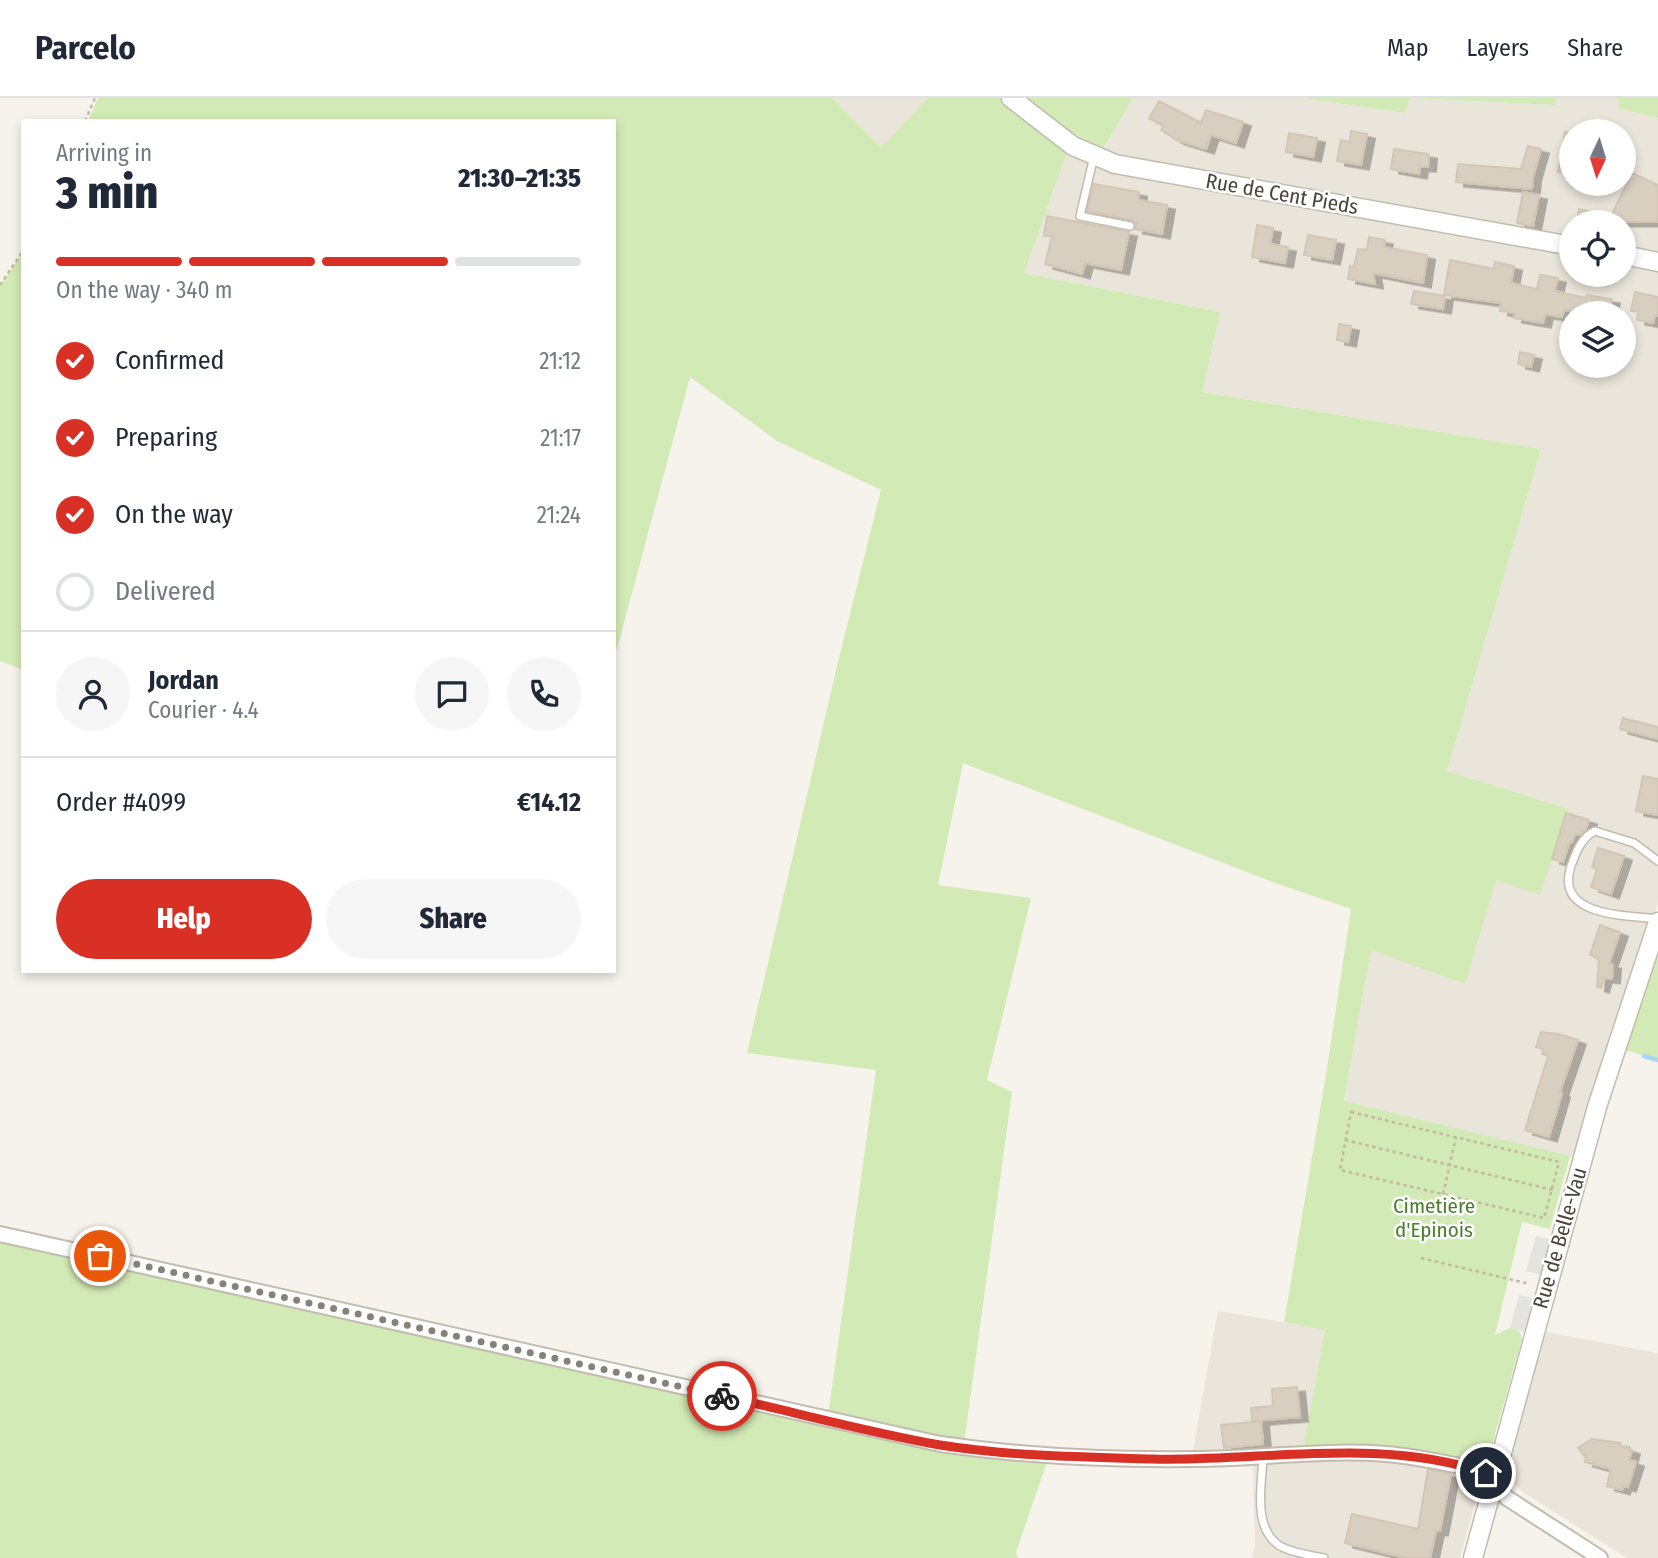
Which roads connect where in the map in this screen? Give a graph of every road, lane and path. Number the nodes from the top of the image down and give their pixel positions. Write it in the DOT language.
graph roads {
  1 [pos="95,98"];
  2 [pos="1011,98"];
  3 [pos="86,119"];
  4 [pos="1094,156"];
  5 [pos="1130,226"];
  6 [pos="1559,244"];
  7 [pos="21,254"];
  8 [pos="1636,258"];
  9 [pos="1658,261"];
  10 [pos="0,285"];
  11 [pos="1658,861"];
  12 [pos="1658,921"];
  13 [pos="1456,1137"];
  14 [pos="1345,1140"];
  15 [pos="1450,1165"];
  16 [pos="1552,1189"];
  17 [pos="1443,1194"];
  18 [pos="1573,1195"];
  19 [pos="0,1234"];
  20 [pos="1421,1258"];
  21 [pos="1546,1288"];
  22 [pos="1263,1457"];
  23 [pos="1493,1482"];
  24 [pos="1324,1558"];
  25 [pos="1473,1558"];
  26 [pos="1600,1558"];
  1 -- 3 [label="path"];
  2 -- 4 [label="street, Rue de Cent Pieds"];
  4 -- 5 [label="lane"];
  4 -- 6 [label="street, Rue de Cent Pieds"];
  7 -- 10 [label="path"];
  8 -- 9 [label="street"];
  11 -- 12 [label="lane"];
  12 -- 18 [label="street, Rue de Belle-Vau"];
  13 -- 14 [label="path"];
  13 -- 15 [label="path"];
  13 -- 16 [label="path"];
  14 -- 15 [label="path"];
  14 -- 17 [label="path"];
  15 -- 16 [label="path"];
  15 -- 17 [label="path"];
  16 -- 17 [label="path"];
  16 -- 18 [label="path"];
  18 -- 21 [label="street, Rue de Belle-Vau"];
  19 -- 22 [label="street"];
  20 -- 21 [label="path"];
  21 -- 23 [label="street, Rue de Belle-Vau"];
  22 -- 23 [label="street"];
  22 -- 24 [label="lane"];
  23 -- 25 [label="street, Rue de Belle-Vau"];
  23 -- 26 [label="street"];
}
